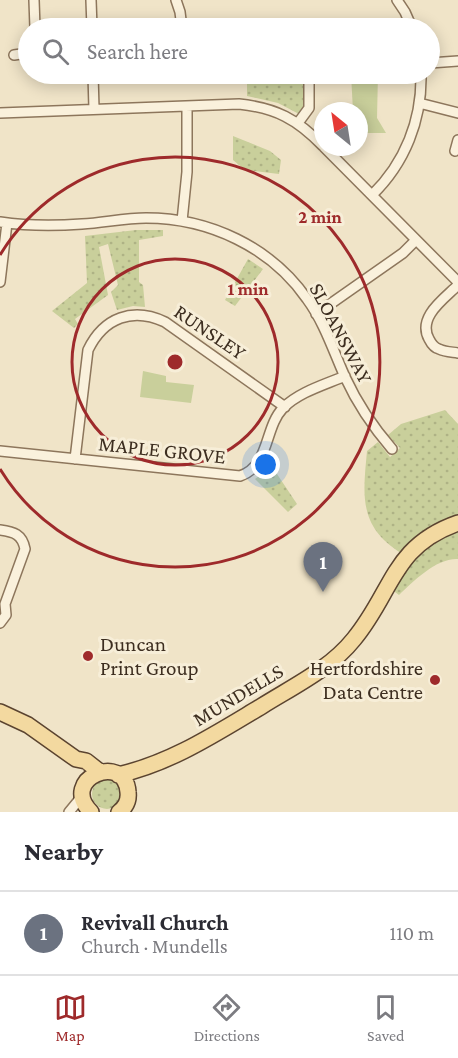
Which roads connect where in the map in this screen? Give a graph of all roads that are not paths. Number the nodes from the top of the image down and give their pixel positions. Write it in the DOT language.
graph roads {
  1 [pos="34,0"];
  2 [pos="91,0"];
  3 [pos="176,0"];
  4 [pos="397,0"];
  5 [pos="35,18"];
  6 [pos="92,18"];
  7 [pos="181,18"];
  8 [pos="408,18"];
  9 [pos="14,54"];
  10 [pos="18,54"];
  11 [pos="458,61"];
  12 [pos="440,62"];
  13 [pos="93,84"];
  14 [pos="309,84"];
  15 [pos="420,84"];
  16 [pos="420,103"];
  17 [pos="187,106"];
  18 [pos="94,109"];
  19 [pos="0,113"];
  20 [pos="458,113"];
  21 [pos="298,123"];
  22 [pos="314,138"];
  23 [pos="458,140"];
  24 [pos="454,151"];
  25 [pos="333,156"];
  26 [pos="372,195"];
  27 [pos="182,221"];
  28 [pos="3,223"];
  29 [pos="416,240"];
  30 [pos="0,282"];
  31 [pos="458,284"];
  32 [pos="316,314"];
  33 [pos="458,353"];
  34 [pos="345,376"];
  35 [pos="285,406"];
  36 [pos="392,449"];
  37 [pos="0,451"];
  38 [pos="75,459"];
  39 [pos="458,523"];
  40 [pos="0,530"];
  41 [pos="3,604"];
  42 [pos="0,623"];
  43 [pos="0,712"];
  44 [pos="76,759"];
  45 [pos="100,772"];
  46 [pos="118,775"];
  47 [pos="84,790"];
  48 [pos="69,812"];
  49 [pos="91,812"];
  50 [pos="119,812"];
  1 -- 5 [label="street"];
  2 -- 6 [label="street"];
  3 -- 7 [label="street"];
  4 -- 8 [label="street"];
  9 -- 10 [label="street"];
  11 -- 12 [label="street"];
  13 -- 18 [label="street"];
  14 -- 21 [label="street"];
  15 -- 16 [label="street"];
  16 -- 20 [label="street"];
  16 -- 26 [label="street"];
  17 -- 18 [label="street"];
  17 -- 21 [label="street"];
  17 -- 27 [label="street"];
  18 -- 19 [label="street"];
  21 -- 22 [label="street"];
  23 -- 24 [label="street"];
  25 -- 26 [label="street"];
  26 -- 29 [label="street"];
  27 -- 28 [label="street, SLOANSWAY"];
  27 -- 32 [label="street, SLOANSWAY"];
  28 -- 30 [label="street"];
  29 -- 31 [label="street"];
  29 -- 32 [label="street"];
  31 -- 33 [label="street"];
  32 -- 34 [label="street, SLOANSWAY"];
  34 -- 35 [label="street"];
  34 -- 36 [label="street, SLOANSWAY"];
  35 -- 38 [label="street, MAPLE GROVE"];
  35 -- 38 [label="street, RUNSLEY"];
  37 -- 38 [label="street, MAPLE GROVE"];
  39 -- 46 [label="main road, MUNDELLS"];
  40 -- 41 [label="street"];
  41 -- 42 [label="street"];
  43 -- 44 [label="main road"];
  44 -- 45 [label="main road"];
  44 -- 47 [label="main road"];
  45 -- 46 [label="main road"];
  45 -- 47 [label="main road"];
  46 -- 50 [label="main road"];
  47 -- 48 [label="street"];
  47 -- 49 [label="main road"];
}
